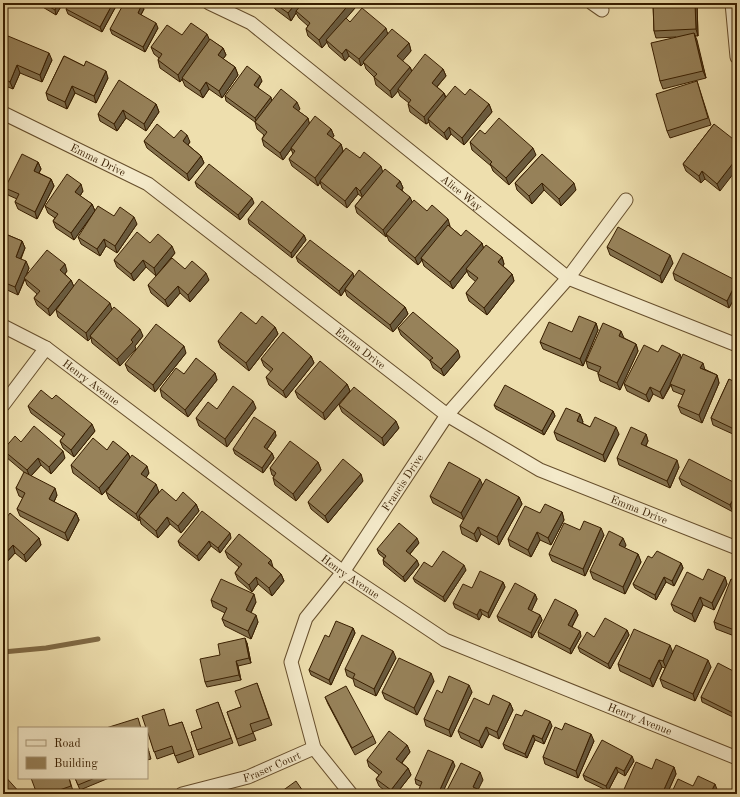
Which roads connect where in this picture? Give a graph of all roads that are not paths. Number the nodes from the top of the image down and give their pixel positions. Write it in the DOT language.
graph roads {
  1 [pos="209,3"];
  2 [pos="732,3"];
  3 [pos="737,57"];
  4 [pos="3,113"];
  5 [pos="626,200"];
  6 [pos="568,278"];
  7 [pos="3,326"];
  8 [pos="737,345"];
  9 [pos="46,348"];
  10 [pos="3,405"];
  11 [pos="447,415"];
  12 [pos="737,548"];
  13 [pos="343,572"];
  14 [pos="314,748"];
  15 [pos="737,758"];
  16 [pos="182,794"];
  17 [pos="351,794"];
  1 -- 6 [label="street, Alice Way"];
  2 -- 3 [label="street"];
  4 -- 11 [label="street, Emma Drive"];
  5 -- 6 [label="street, Francis Drive"];
  6 -- 8 [label="street, Alice Way"];
  6 -- 11 [label="street, Francis Drive"];
  7 -- 9 [label="street, Henry Avenue"];
  9 -- 10 [label="street"];
  9 -- 13 [label="street, Henry Avenue"];
  11 -- 12 [label="street, Emma Drive"];
  11 -- 13 [label="street, Francis Drive"];
  13 -- 14 [label="street, Francis Drive"];
  13 -- 15 [label="street, Henry Avenue"];
  14 -- 16 [label="street, Fraser Court"];
  14 -- 17 [label="street, Francis Drive"];
}
